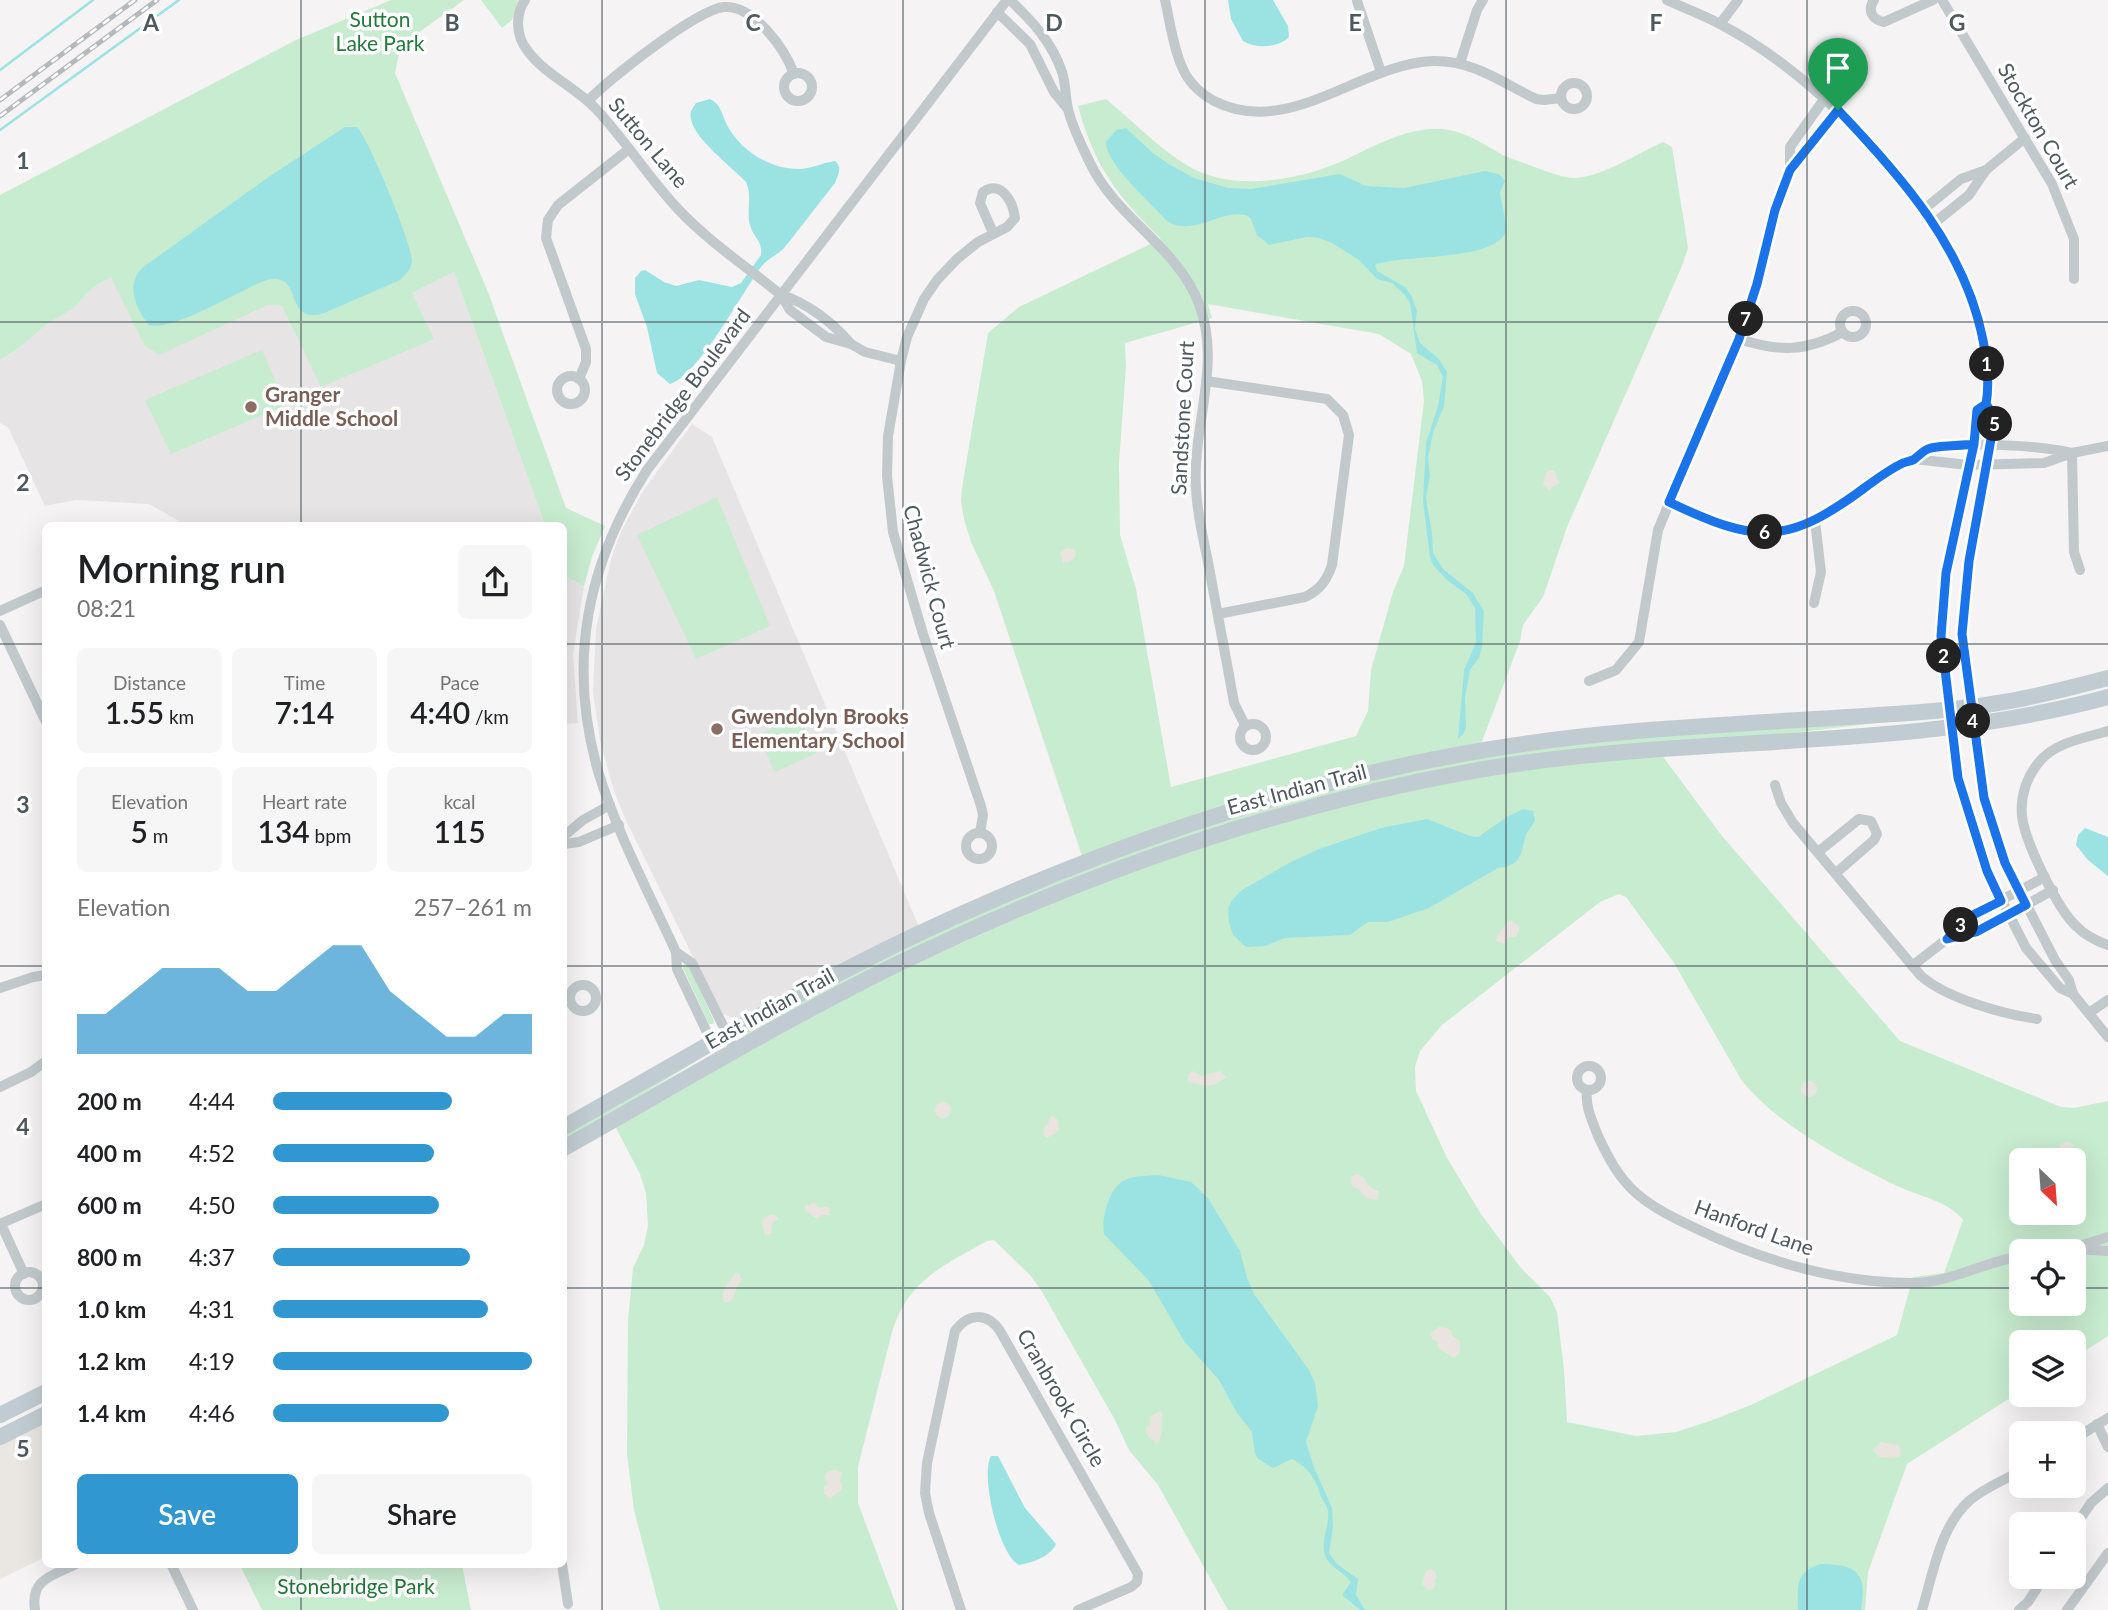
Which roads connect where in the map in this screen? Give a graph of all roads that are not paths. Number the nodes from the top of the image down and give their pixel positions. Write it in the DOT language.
graph roads {
  1 [pos="525,0"];
  2 [pos="1009,0"];
  3 [pos="1166,0"];
  4 [pos="1350,0"];
  5 [pos="1358,0"];
  6 [pos="1667,0"];
  7 [pos="1738,0"];
  8 [pos="1874,0"];
  9 [pos="1933,0"];
  10 [pos="1942,0"];
  11 [pos="1479,3"];
  12 [pos="997,12"];
  13 [pos="1720,24"];
  14 [pos="1460,63"];
  15 [pos="1381,72"];
  16 [pos="794,74"];
  17 [pos="1561,98"];
  18 [pos="1825,99"];
  19 [pos="588,101"];
  20 [pos="1068,108"];
  21 [pos="1838,110"];
  22 [pos="2025,138"];
  23 [pos="629,149"];
  24 [pos="1790,170"];
  25 [pos="1986,170"];
  26 [pos="1923,209"];
  27 [pos="1933,224"];
  28 [pos="993,233"];
  29 [pos="2074,279"];
  30 [pos="781,295"];
  31 [pos="1843,332"];
  32 [pos="1739,339"];
  33 [pos="901,360"];
  34 [pos="579,379"];
  35 [pos="1206,382"];
  36 [pos="1986,404"];
  37 [pos="1974,444"];
  38 [pos="1991,446"];
  39 [pos="2108,446"];
  40 [pos="2072,453"];
  41 [pos="1914,459"];
  42 [pos="1988,464"];
  43 [pos="1968,465"];
  44 [pos="1669,502"];
  45 [pos="1815,521"];
  46 [pos="2080,570"];
  47 [pos="42,592"];
  48 [pos="1814,603"];
  49 [pos="0,611"];
  50 [pos="1217,614"];
  51 [pos="0,625"];
  52 [pos="2108,678"];
  53 [pos="1589,681"];
  54 [pos="2108,697"];
  55 [pos="1971,707"];
  56 [pos="1950,710"];
  57 [pos="42,714"];
  58 [pos="1245,725"];
  59 [pos="1973,726"];
  60 [pos="1953,728"];
  61 [pos="2108,732"];
  62 [pos="1775,785"];
  63 [pos="610,805"];
  64 [pos="619,825"];
  65 [pos="567,833"];
  66 [pos="980,833"];
  67 [pos="567,844"];
  68 [pos="1818,852"];
  69 [pos="1836,873"];
  70 [pos="2045,877"];
  71 [pos="2053,890"];
  72 [pos="2018,891"];
  73 [pos="2001,901"];
  74 [pos="2026,905"];
  75 [pos="2008,916"];
  76 [pos="1947,939"];
  77 [pos="2108,945"];
  78 [pos="676,952"];
  79 [pos="1912,966"];
  80 [pos="42,976"];
  81 [pos="0,988"];
  82 [pos="2073,994"];
  83 [pos="2108,1000"];
  84 [pos="2090,1013"];
  85 [pos="2037,1019"];
  86 [pos="2108,1037"];
  87 [pos="719,1039"];
  88 [pos="736,1052"];
  89 [pos="721,1060"];
  90 [pos="42,1063"];
  91 [pos="0,1087"];
  92 [pos="1587,1090"];
  93 [pos="567,1125"];
  94 [pos="567,1147"];
  95 [pos="42,1206"];
  96 [pos="1,1224"];
  97 [pos="2108,1237"];
  98 [pos="2086,1244"];
  99 [pos="2086,1251"];
  100 [pos="2108,1251"];
  101 [pos="2009,1258"];
  102 [pos="24,1274"];
  103 [pos="42,1394"];
  104 [pos="0,1415"];
  105 [pos="42,1416"];
  106 [pos="2108,1418"];
  107 [pos="2097,1424"];
  108 [pos="2086,1431"];
  109 [pos="0,1437"];
  110 [pos="2108,1447"];
  111 [pos="2009,1477"];
  112 [pos="2108,1488"];
  113 [pos="2085,1512"];
  114 [pos="2108,1553"];
  115 [pos="68,1568"];
  116 [pos="173,1568"];
  117 [pos="563,1568"];
  118 [pos="2036,1589"];
  119 [pos="570,1607"];
  120 [pos="35,1610"];
  121 [pos="193,1610"];
  122 [pos="961,1610"];
  123 [pos="1078,1610"];
  124 [pos="1922,1610"];
  125 [pos="2019,1610"];
  126 [pos="2067,1610"];
  1 -- 19 [label="street, Sutton Lane"];
  2 -- 12 [label="street, Stonebridge Boulevard"];
  2 -- 20 [label="street, Sandstone Court"];
  3 -- 15 [label="street"];
  4 -- 5 [label="street"];
  5 -- 15 [label="street"];
  6 -- 13 [label="street"];
  7 -- 13 [label="street"];
  8 -- 9 [label="street"];
  10 -- 22 [label="street, Stockton Court"];
  11 -- 14 [label="street"];
  12 -- 20 [label="street, Sandstone Court"];
  12 -- 30 [label="street, Stonebridge Boulevard"];
  13 -- 18 [label="street"];
  14 -- 15 [label="street"];
  14 -- 17 [label="street"];
  16 -- 19 [label="street"];
  18 -- 21 [label="street"];
  18 -- 24 [label="street"];
  19 -- 23 [label="street, Sutton Lane"];
  20 -- 35 [label="street, Sandstone Court"];
  21 -- 24 [label="street"];
  21 -- 26 [label="street"];
  22 -- 25 [label="street"];
  22 -- 29 [label="street, Stockton Court"];
  23 -- 30 [label="street, Sutton Lane"];
  23 -- 34 [label="street"];
  24 -- 32 [label="street"];
  25 -- 26 [label="street"];
  25 -- 27 [label="street"];
  26 -- 27 [label="street"];
  27 -- 36 [label="street"];
  28 -- 33 [label="street, Chadwick Court"];
  30 -- 33 [label="street, Sutton Lane"];
  30 -- 63 [label="street, Stonebridge Boulevard"];
  31 -- 32 [label="street"];
  32 -- 44 [label="street"];
  33 -- 66 [label="street, Chadwick Court"];
  35 -- 50 [label="street, Sandstone Court"];
  35 -- 50 [label="street"];
  36 -- 37 [label="street"];
  36 -- 38 [label="street"];
  37 -- 38 [label="street"];
  37 -- 41 [label="street"];
  37 -- 43 [label="street"];
  38 -- 40 [label="street"];
  38 -- 42 [label="street"];
  39 -- 40 [label="street"];
  40 -- 42 [label="street"];
  40 -- 46 [label="street"];
  41 -- 43 [label="street"];
  41 -- 45 [label="street"];
  42 -- 43 [label="street"];
  42 -- 55 [label="street"];
  43 -- 56 [label="street"];
  44 -- 45 [label="street"];
  44 -- 53 [label="street"];
  45 -- 48 [label="street"];
  47 -- 49 [label="street"];
  50 -- 58 [label="street, Sandstone Court"];
  51 -- 57 [label="street"];
  52 -- 55 [label="main road, East Indian Trail"];
  54 -- 59 [label="main road, East Indian Trail"];
  55 -- 56 [label="main road, East Indian Trail"];
  55 -- 59 [label="street"];
  56 -- 60 [label="street"];
  56 -- 87 [label="main road, East Indian Trail"];
  59 -- 60 [label="main road, East Indian Trail"];
  59 -- 72 [label="street"];
  60 -- 73 [label="street"];
  60 -- 88 [label="main road, East Indian Trail"];
  61 -- 70 [label="street"];
  62 -- 68 [label="street"];
  63 -- 64 [label="street, Stonebridge Boulevard"];
  63 -- 65 [label="street"];
  64 -- 67 [label="street"];
  64 -- 78 [label="street, Stonebridge Boulevard"];
  68 -- 69 [label="street"];
  68 -- 69 [label="street"];
  69 -- 79 [label="street"];
  70 -- 71 [label="street"];
  70 -- 72 [label="street"];
  71 -- 74 [label="street"];
  71 -- 77 [label="street"];
  72 -- 73 [label="street"];
  72 -- 74 [label="street"];
  73 -- 75 [label="street"];
  73 -- 76 [label="street"];
  74 -- 75 [label="street"];
  74 -- 82 [label="street"];
  75 -- 76 [label="street"];
  75 -- 82 [label="street"];
  76 -- 79 [label="street"];
  78 -- 87 [label="street, Stonebridge Boulevard"];
  78 -- 87 [label="street, Stonebridge Boulevard"];
  79 -- 85 [label="street"];
  80 -- 81 [label="street"];
  82 -- 84 [label="street"];
  83 -- 84 [label="street"];
  84 -- 86 [label="street"];
  87 -- 88 [label="street, Stonebridge Boulevard"];
  87 -- 89 [label="street, Stonebridge Boulevard"];
  87 -- 93 [label="main road, East Indian Trail"];
  88 -- 89 [label="main road, East Indian Trail"];
  89 -- 94 [label="main road, East Indian Trail"];
  90 -- 91 [label="street"];
  92 -- 101 [label="street, Hanford Lane"];
  95 -- 96 [label="street"];
  96 -- 102 [label="street"];
  97 -- 98 [label="street"];
  99 -- 100 [label="street"];
  103 -- 104 [label="main road"];
  105 -- 109 [label="main road"];
  106 -- 107 [label="street"];
  107 -- 108 [label="street"];
  107 -- 110 [label="street"];
  111 -- 124 [label="street"];
  112 -- 113 [label="street"];
  114 -- 126 [label="street"];
  115 -- 120 [label="street"];
  116 -- 121 [label="street"];
  117 -- 119 [label="street"];
  118 -- 125 [label="street"];
  122 -- 123 [label="street, Cranbrook Circle"];
}
